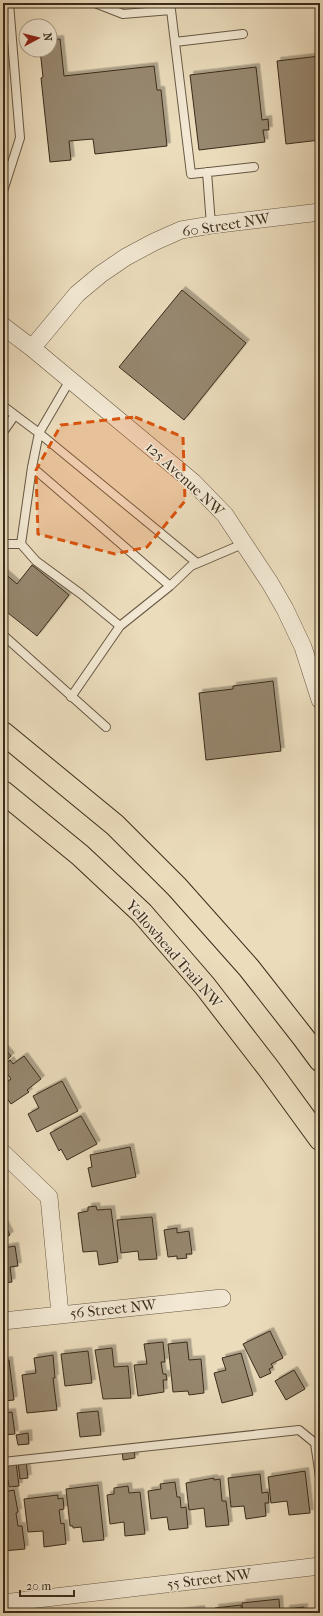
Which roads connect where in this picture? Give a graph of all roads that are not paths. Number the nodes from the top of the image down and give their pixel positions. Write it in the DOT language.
graph roads {
  1 [pos="9,3"];
  2 [pos="94,3"];
  3 [pos="243,34"];
  4 [pos="174,42"];
  5 [pos="254,167"];
  6 [pos="207,172"];
  7 [pos="3,191"];
  8 [pos="320,212"];
  9 [pos="211,225"];
  10 [pos="3,326"];
  11 [pos="32,348"];
  12 [pos="70,380"];
  13 [pos="3,406"];
  14 [pos="15,415"];
  15 [pos="3,432"];
  16 [pos="39,433"];
  17 [pos="32,467"];
  18 [pos="245,543"];
  19 [pos="3,544"];
  20 [pos="21,544"];
  21 [pos="197,563"];
  22 [pos="170,586"];
  23 [pos="120,626"];
  24 [pos="3,635"];
  25 [pos="71,697"];
  26 [pos="320,700"];
  27 [pos="106,727"];
  28 [pos="3,733"];
  29 [pos="3,792"];
  30 [pos="320,1060"];
  31 [pos="320,1139"];
  32 [pos="3,1153"];
  33 [pos="222,1298"];
  34 [pos="60,1314"];
  35 [pos="3,1320"];
  36 [pos="3,1462"];
  37 [pos="320,1477"];
  38 [pos="320,1566"];
  39 [pos="3,1603"];
  1 -- 7 [label="lane"];
  2 -- 4 [label="lane"];
  3 -- 4 [label="lane"];
  4 -- 6 [label="lane"];
  5 -- 6 [label="lane"];
  6 -- 9 [label="lane"];
  8 -- 9 [label="street, 60 Street NW"];
  9 -- 11 [label="street, 60 Street NW"];
  10 -- 11 [label="street, 125 Avenue NW"];
  11 -- 12 [label="street, 125 Avenue NW"];
  12 -- 16 [label="lane"];
  12 -- 18 [label="street, 125 Avenue NW"];
  13 -- 14 [label="lane"];
  14 -- 15 [label="lane"];
  14 -- 16 [label="lane"];
  16 -- 17 [label="lane"];
  16 -- 21 [label="lane"];
  17 -- 20 [label="lane"];
  17 -- 22 [label="lane"];
  18 -- 21 [label="lane"];
  18 -- 26 [label="street, 125 Avenue NW"];
  19 -- 20 [label="lane"];
  20 -- 23 [label="lane"];
  21 -- 22 [label="lane"];
  22 -- 23 [label="lane"];
  23 -- 25 [label="lane"];
  24 -- 25 [label="lane"];
  25 -- 27 [label="lane"];
  28 -- 30 [label="highway"];
  29 -- 31 [label="highway, Yellowhead Trail NW"];
  32 -- 34 [label="street"];
  33 -- 34 [label="street, 56 Street NW"];
  34 -- 35 [label="street, 56 Street NW"];
  36 -- 37 [label="lane"];
  38 -- 39 [label="street, 55 Street NW"];
}
